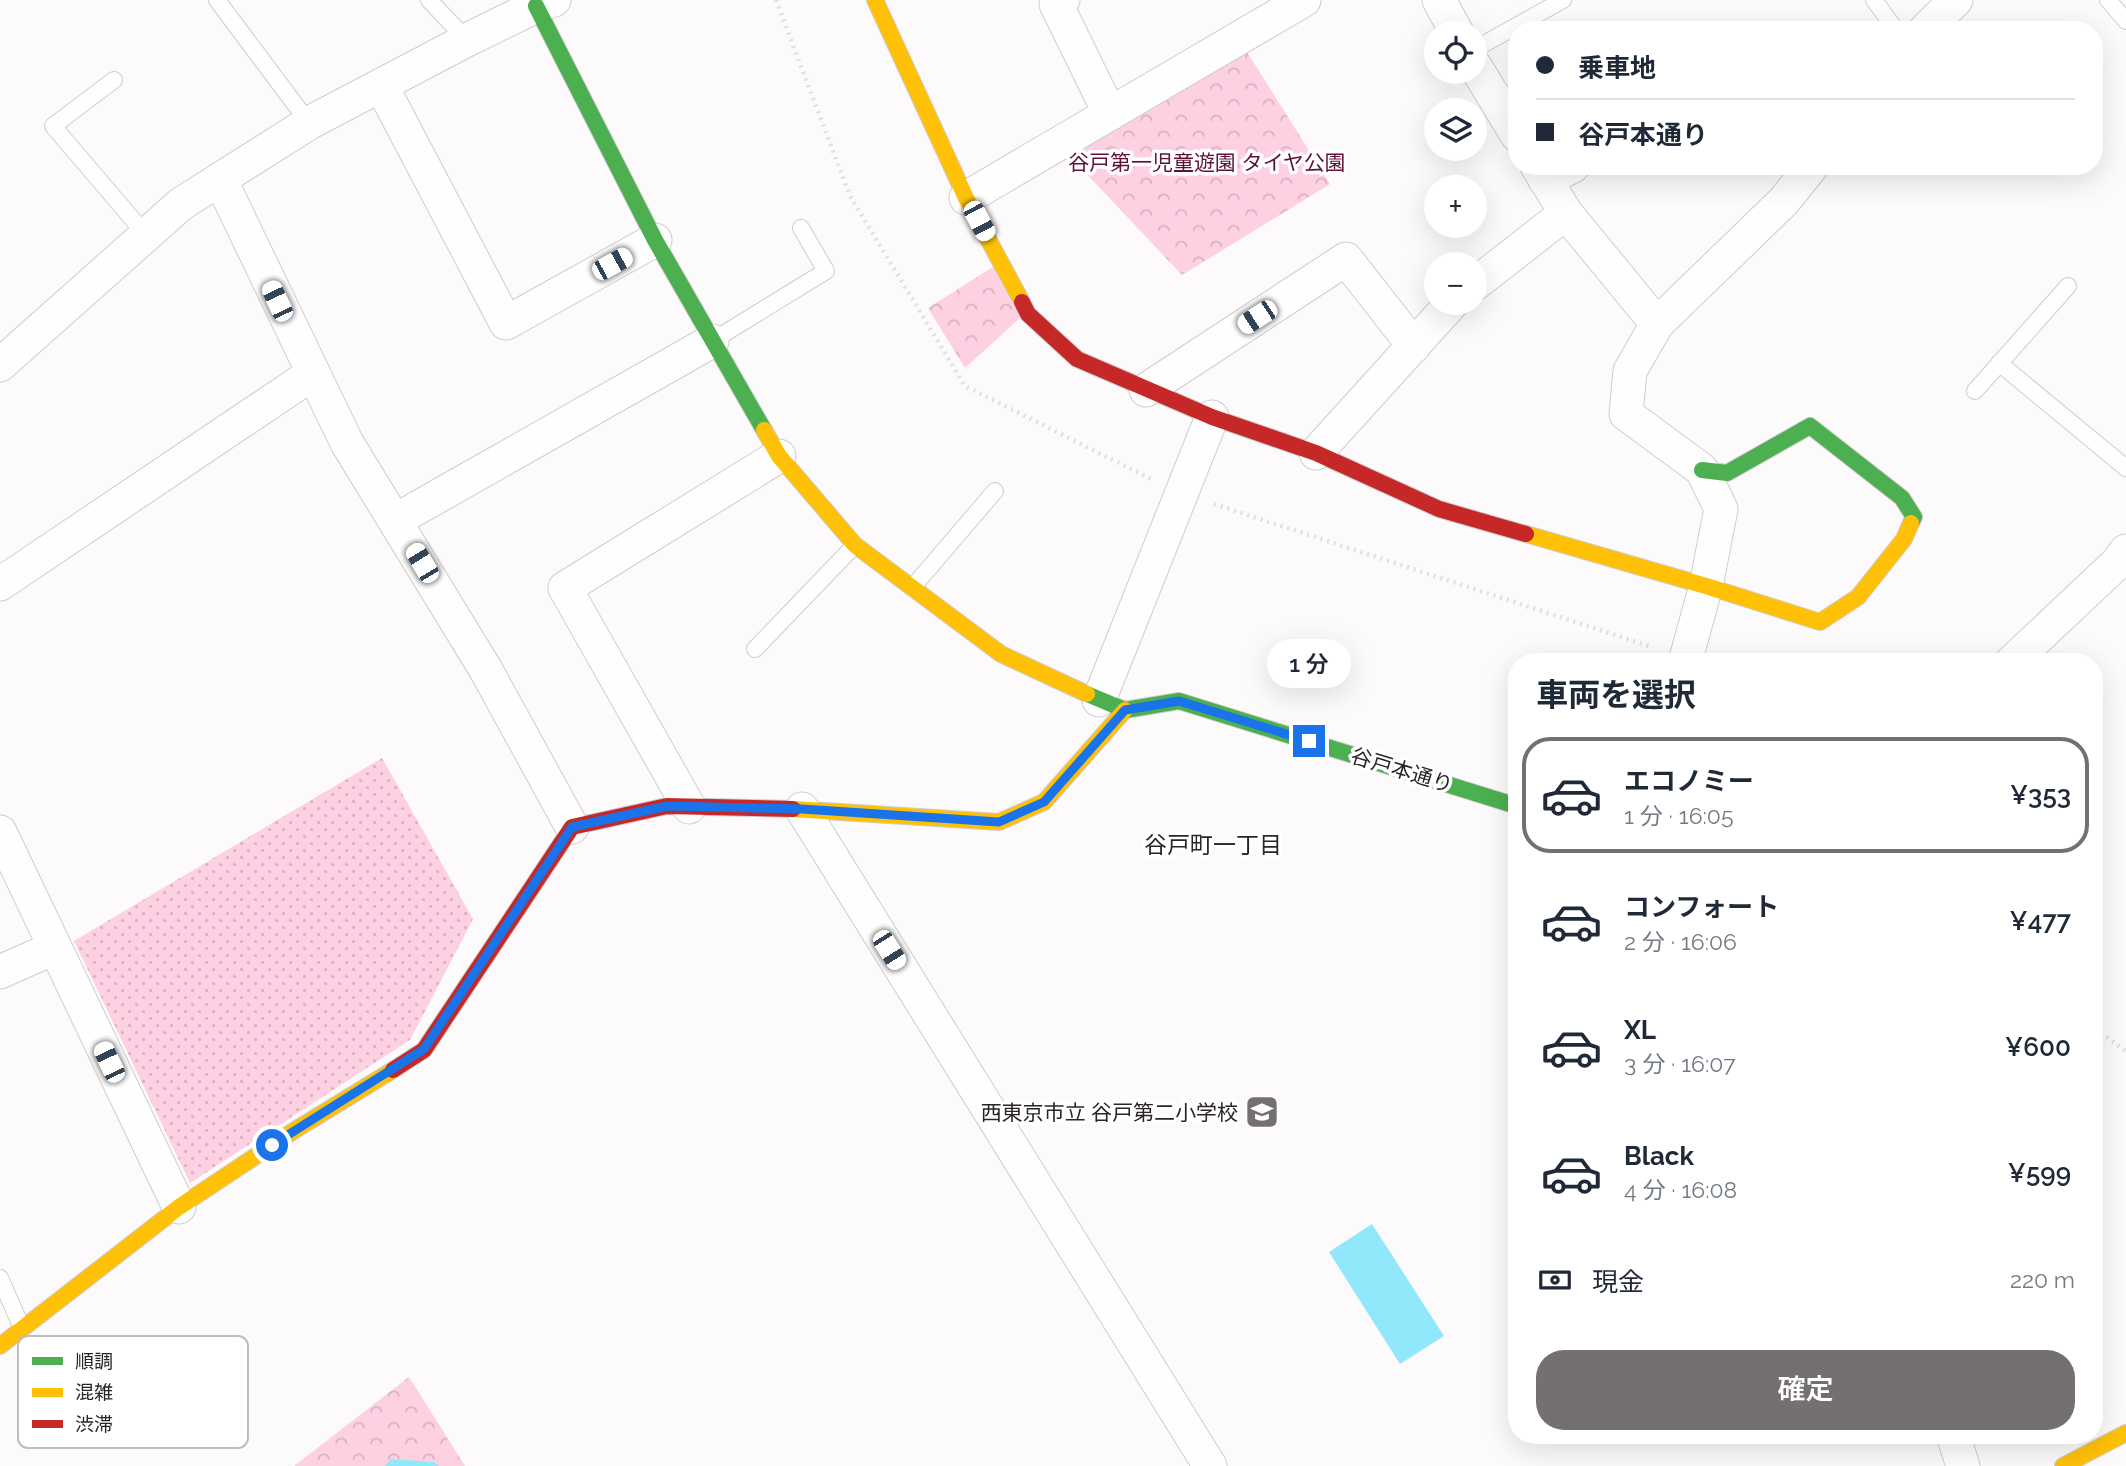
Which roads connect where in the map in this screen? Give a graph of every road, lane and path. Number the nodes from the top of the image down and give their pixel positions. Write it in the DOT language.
graph roads {
  1 [pos="216,0"];
  2 [pos="429,0"];
  3 [pos="875,0"];
  4 [pos="1063,0"];
  5 [pos="1439,0"];
  6 [pos="1563,0"];
  7 [pos="1874,0"];
  8 [pos="1956,0"];
  9 [pos="2108,0"];
  10 [pos="1300,1"];
  11 [pos="541,2"];
  12 [pos="1450,21"];
  13 [pos="1525,21"];
  14 [pos="1889,21"];
  15 [pos="1934,21"];
  16 [pos="2126,21"];
  17 [pos="1508,31"];
  18 [pos="467,40"];
  19 [pos="1487,42"];
  20 [pos="114,80"];
  21 [pos="1486,84"];
  22 [pos="381,85"];
  23 [pos="1110,114"];
  24 [pos="1508,120"];
  25 [pos="309,123"];
  26 [pos="1553,175"];
  27 [pos="1800,175"];
  28 [pos="220,179"];
  29 [pos="966,198"];
  30 [pos="1566,213"];
  31 [pos="801,228"];
  32 [pos="146,235"];
  33 [pos="655,240"];
  34 [pos="1487,275"];
  35 [pos="2068,286"];
  36 [pos="1441,315"];
  37 [pos="1657,324"];
  38 [pos="712,341"];
  39 [pos="1414,346"];
  40 [pos="2,361"];
  41 [pos="2000,363"];
  42 [pos="312,374"];
  43 [pos="1146,390"];
  44 [pos="1975,391"];
  45 [pos="1212,417"];
  46 [pos="1316,453"];
  47 [pos="779,456"];
  48 [pos="2126,468"];
  49 [pos="1702,470"];
  50 [pos="995,491"];
  51 [pos="396,520"];
  52 [pos="855,545"];
  53 [pos="2126,551"];
  54 [pos="0,584"];
  55 [pos="1706,586"];
  56 [pos="912,588"];
  57 [pos="755,649"];
  58 [pos="1687,653"];
  59 [pos="2022,653"];
  60 [pos="1112,705"];
  61 [pos="1508,803"];
  62 [pos="689,807"];
  63 [pos="802,809"];
  64 [pos="572,827"];
  65 [pos="0,832"];
  66 [pos="54,948"];
  67 [pos="0,972"];
  68 [pos="2103,1034"];
  69 [pos="2126,1051"];
  70 [pos="179,1207"];
  71 [pos="0,1278"];
  72 [pos="22,1328"];
  73 [pos="0,1346"];
  74 [pos="2126,1433"];
  75 [pos="1956,1444"];
  76 [pos="1210,1466"];
  77 [pos="1963,1466"];
  78 [pos="2063,1466"];
  1 -- 25 [label="lane"];
  2 -- 18 [label="lane"];
  3 -- 29 [label="street"];
  4 -- 23 [label="street"];
  5 -- 12 [label="street"];
  6 -- 13 [label="lane"];
  7 -- 14 [label="lane"];
  8 -- 15 [label="street"];
  9 -- 16 [label="lane"];
  10 -- 23 [label="street"];
  11 -- 18 [label="street"];
  11 -- 33 [label="street"];
  17 -- 19 [label="lane"];
  18 -- 22 [label="street"];
  20 -- 32 [label="lane"];
  21 -- 24 [label="street"];
  22 -- 25 [label="street"];
  22 -- 33 [label="street"];
  23 -- 29 [label="street"];
  25 -- 28 [label="street"];
  26 -- 30 [label="street"];
  27 -- 37 [label="street"];
  28 -- 32 [label="street"];
  28 -- 42 [label="street"];
  29 -- 43 [label="street"];
  30 -- 34 [label="street"];
  30 -- 37 [label="street"];
  31 -- 38 [label="lane"];
  32 -- 40 [label="street"];
  33 -- 38 [label="street"];
  35 -- 41 [label="lane"];
  36 -- 39 [label="street"];
  37 -- 49 [label="street"];
  38 -- 47 [label="street"];
  38 -- 51 [label="street"];
  39 -- 43 [label="street"];
  39 -- 46 [label="street"];
  41 -- 44 [label="lane"];
  41 -- 48 [label="lane"];
  42 -- 51 [label="street"];
  42 -- 54 [label="street"];
  43 -- 45 [label="street"];
  45 -- 46 [label="street"];
  45 -- 60 [label="street"];
  46 -- 55 [label="street"];
  47 -- 52 [label="street"];
  47 -- 62 [label="street"];
  49 -- 55 [label="street"];
  49 -- 55 [label="street"];
  50 -- 56 [label="lane"];
  51 -- 64 [label="street"];
  52 -- 56 [label="street"];
  52 -- 57 [label="lane"];
  53 -- 59 [label="street"];
  55 -- 58 [label="street"];
  56 -- 60 [label="street"];
  60 -- 61 [label="street, 谷戸本通り"];
  60 -- 63 [label="street"];
  62 -- 63 [label="street"];
  62 -- 64 [label="street"];
  63 -- 76 [label="street"];
  64 -- 70 [label="street"];
  65 -- 66 [label="street"];
  66 -- 67 [label="street"];
  66 -- 70 [label="street"];
  68 -- 69 [label="path"];
  70 -- 72 [label="street"];
  71 -- 72 [label="lane"];
  72 -- 73 [label="street"];
  74 -- 78 [label="street"];
  75 -- 77 [label="street"];
}
